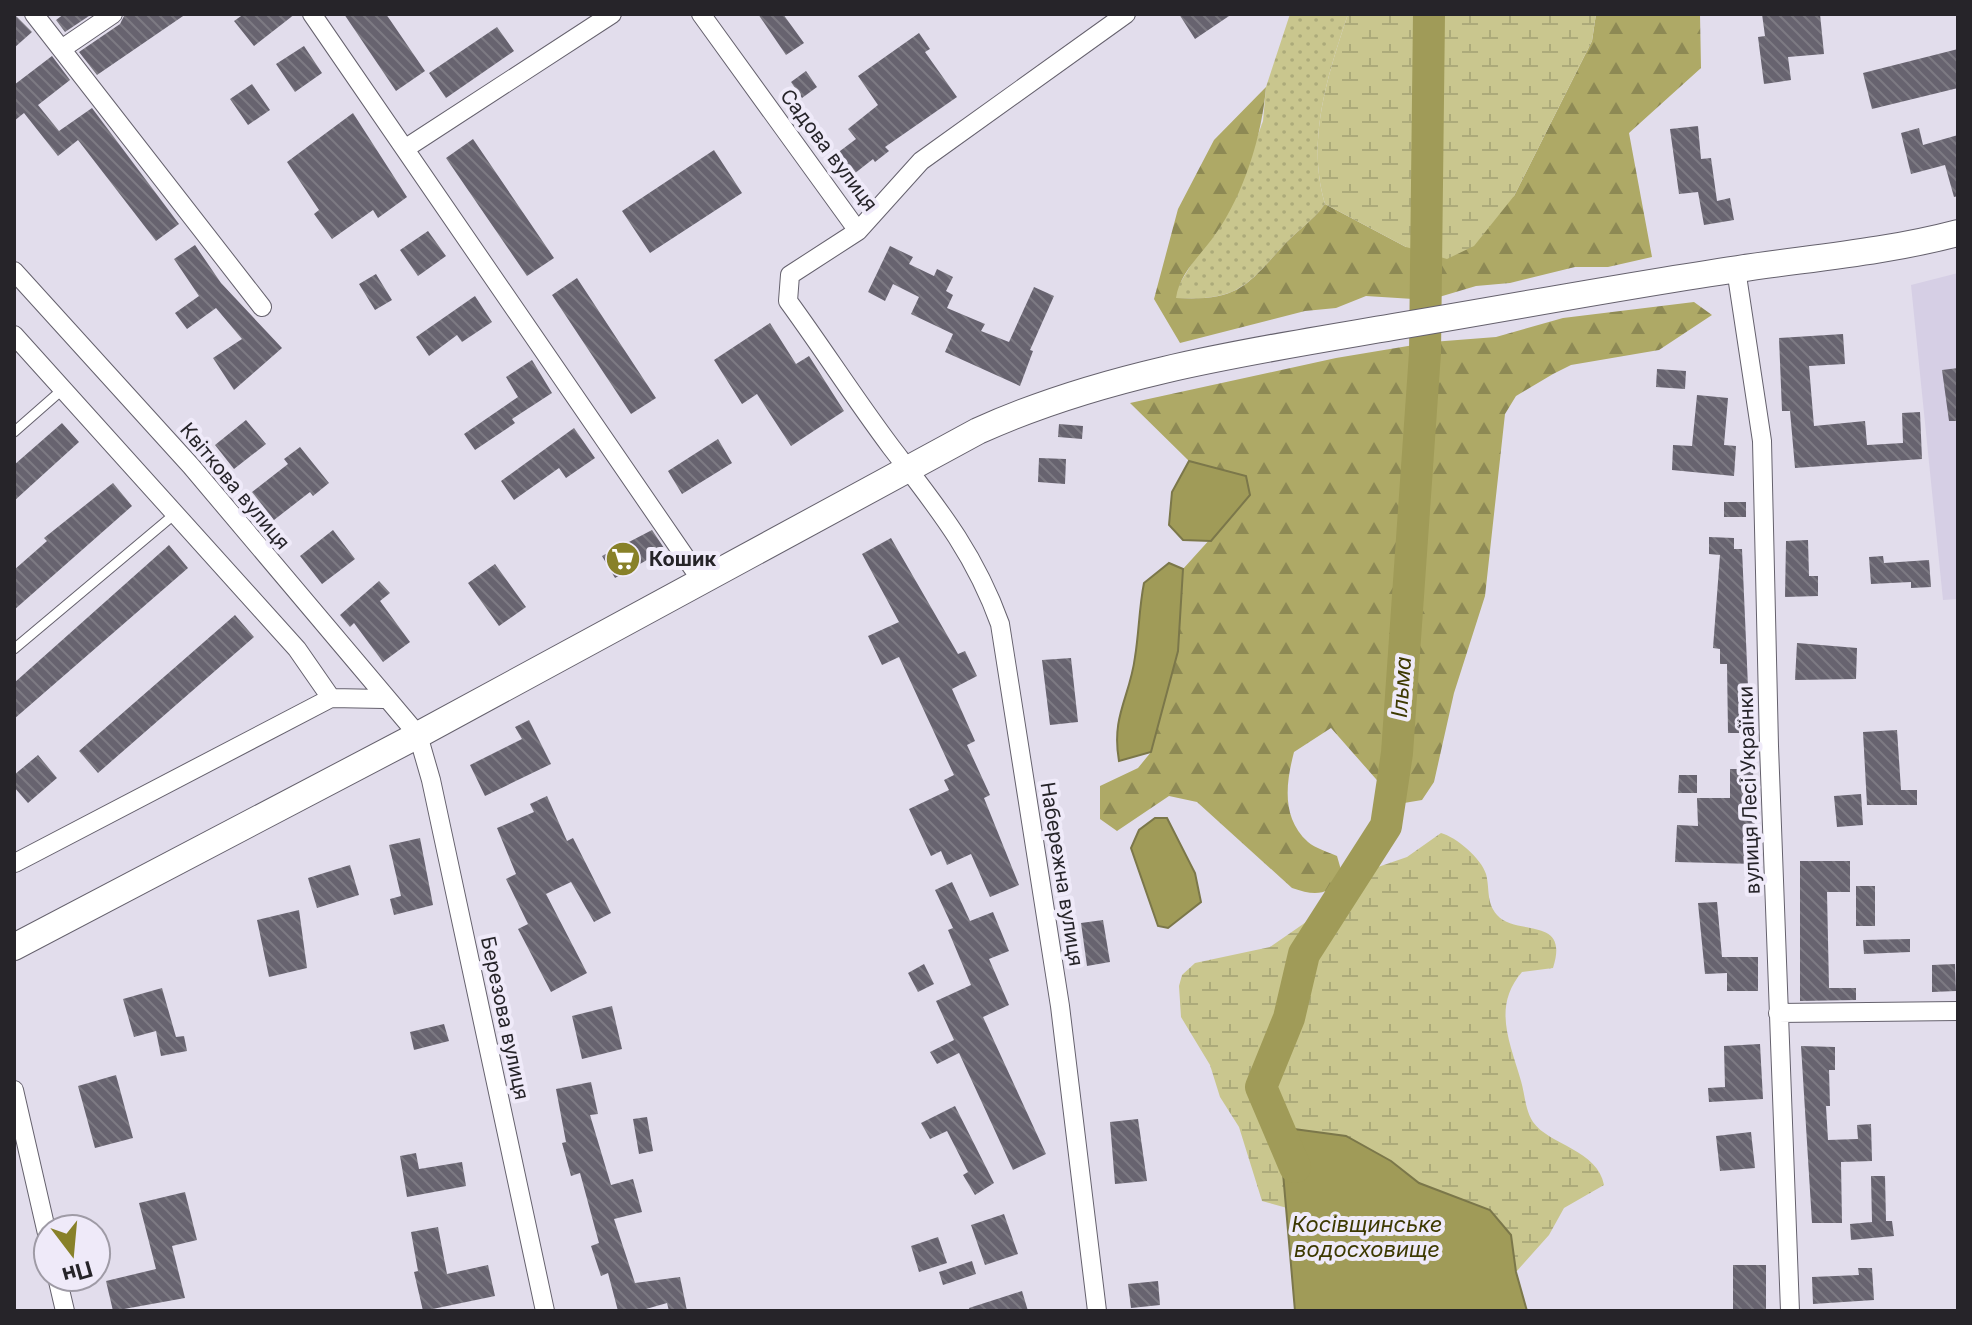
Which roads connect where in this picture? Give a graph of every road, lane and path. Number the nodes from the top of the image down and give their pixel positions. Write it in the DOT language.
graph roads {
  1 [pos="34,14"];
  2 [pos="113,14"];
  3 [pos="312,14"];
  4 [pos="612,14"];
  5 [pos="701,14"];
  6 [pos="1126,14"];
  7 [pos="63,48"];
  8 [pos="406,148"];
  9 [pos="858,231"];
  10 [pos="1958,233"];
  11 [pos="1736,269"];
  12 [pos="14,271"];
  13 [pos="262,307"];
  14 [pos="14,335"];
  15 [pos="63,389"];
  16 [pos="14,432"];
  17 [pos="909,469"];
  18 [pos="176,513"];
  19 [pos="701,580"];
  20 [pos="14,649"];
  21 [pos="331,698"];
  22 [pos="384,699"];
  23 [pos="418,735"];
  24 [pos="15,863"];
  25 [pos="14,947"];
  26 [pos="1958,1011"];
  27 [pos="1778,1013"];
  28 [pos="14,1090"];
  29 [pos="42,1213"];
  30 [pos="545,1311"];
  31 [pos="1097,1311"];
  32 [pos="1790,1311"];
  1 -- 7 [label="street"];
  2 -- 7 [label="street"];
  3 -- 8 [label="street"];
  4 -- 8 [label="street"];
  5 -- 9 [label="street, Садова вулиця"];
  6 -- 9 [label="street, Садова вулиця"];
  7 -- 13 [label="street"];
  8 -- 19 [label="street"];
  9 -- 17 [label="street, Набережна вулиця"];
  10 -- 11 [label="street"];
  11 -- 17 [label="street"];
  11 -- 27 [label="street, вулиця Лесі Українки"];
  12 -- 22 [label="street, Квіткова вулиця"];
  14 -- 15 [label="street"];
  15 -- 16 [label="lane"];
  15 -- 18 [label="street"];
  17 -- 19 [label="street"];
  17 -- 31 [label="street, Набережна вулиця"];
  18 -- 20 [label="lane"];
  18 -- 21 [label="street"];
  19 -- 23 [label="street"];
  21 -- 22 [label="street"];
  21 -- 24 [label="street"];
  22 -- 23 [label="street, Квіткова вулиця"];
  23 -- 25 [label="street"];
  23 -- 30 [label="street, Березова вулиця"];
  26 -- 27 [label="street"];
  27 -- 32 [label="street, вулиця Лесі Українки"];
  28 -- 29 [label="street"];
}
